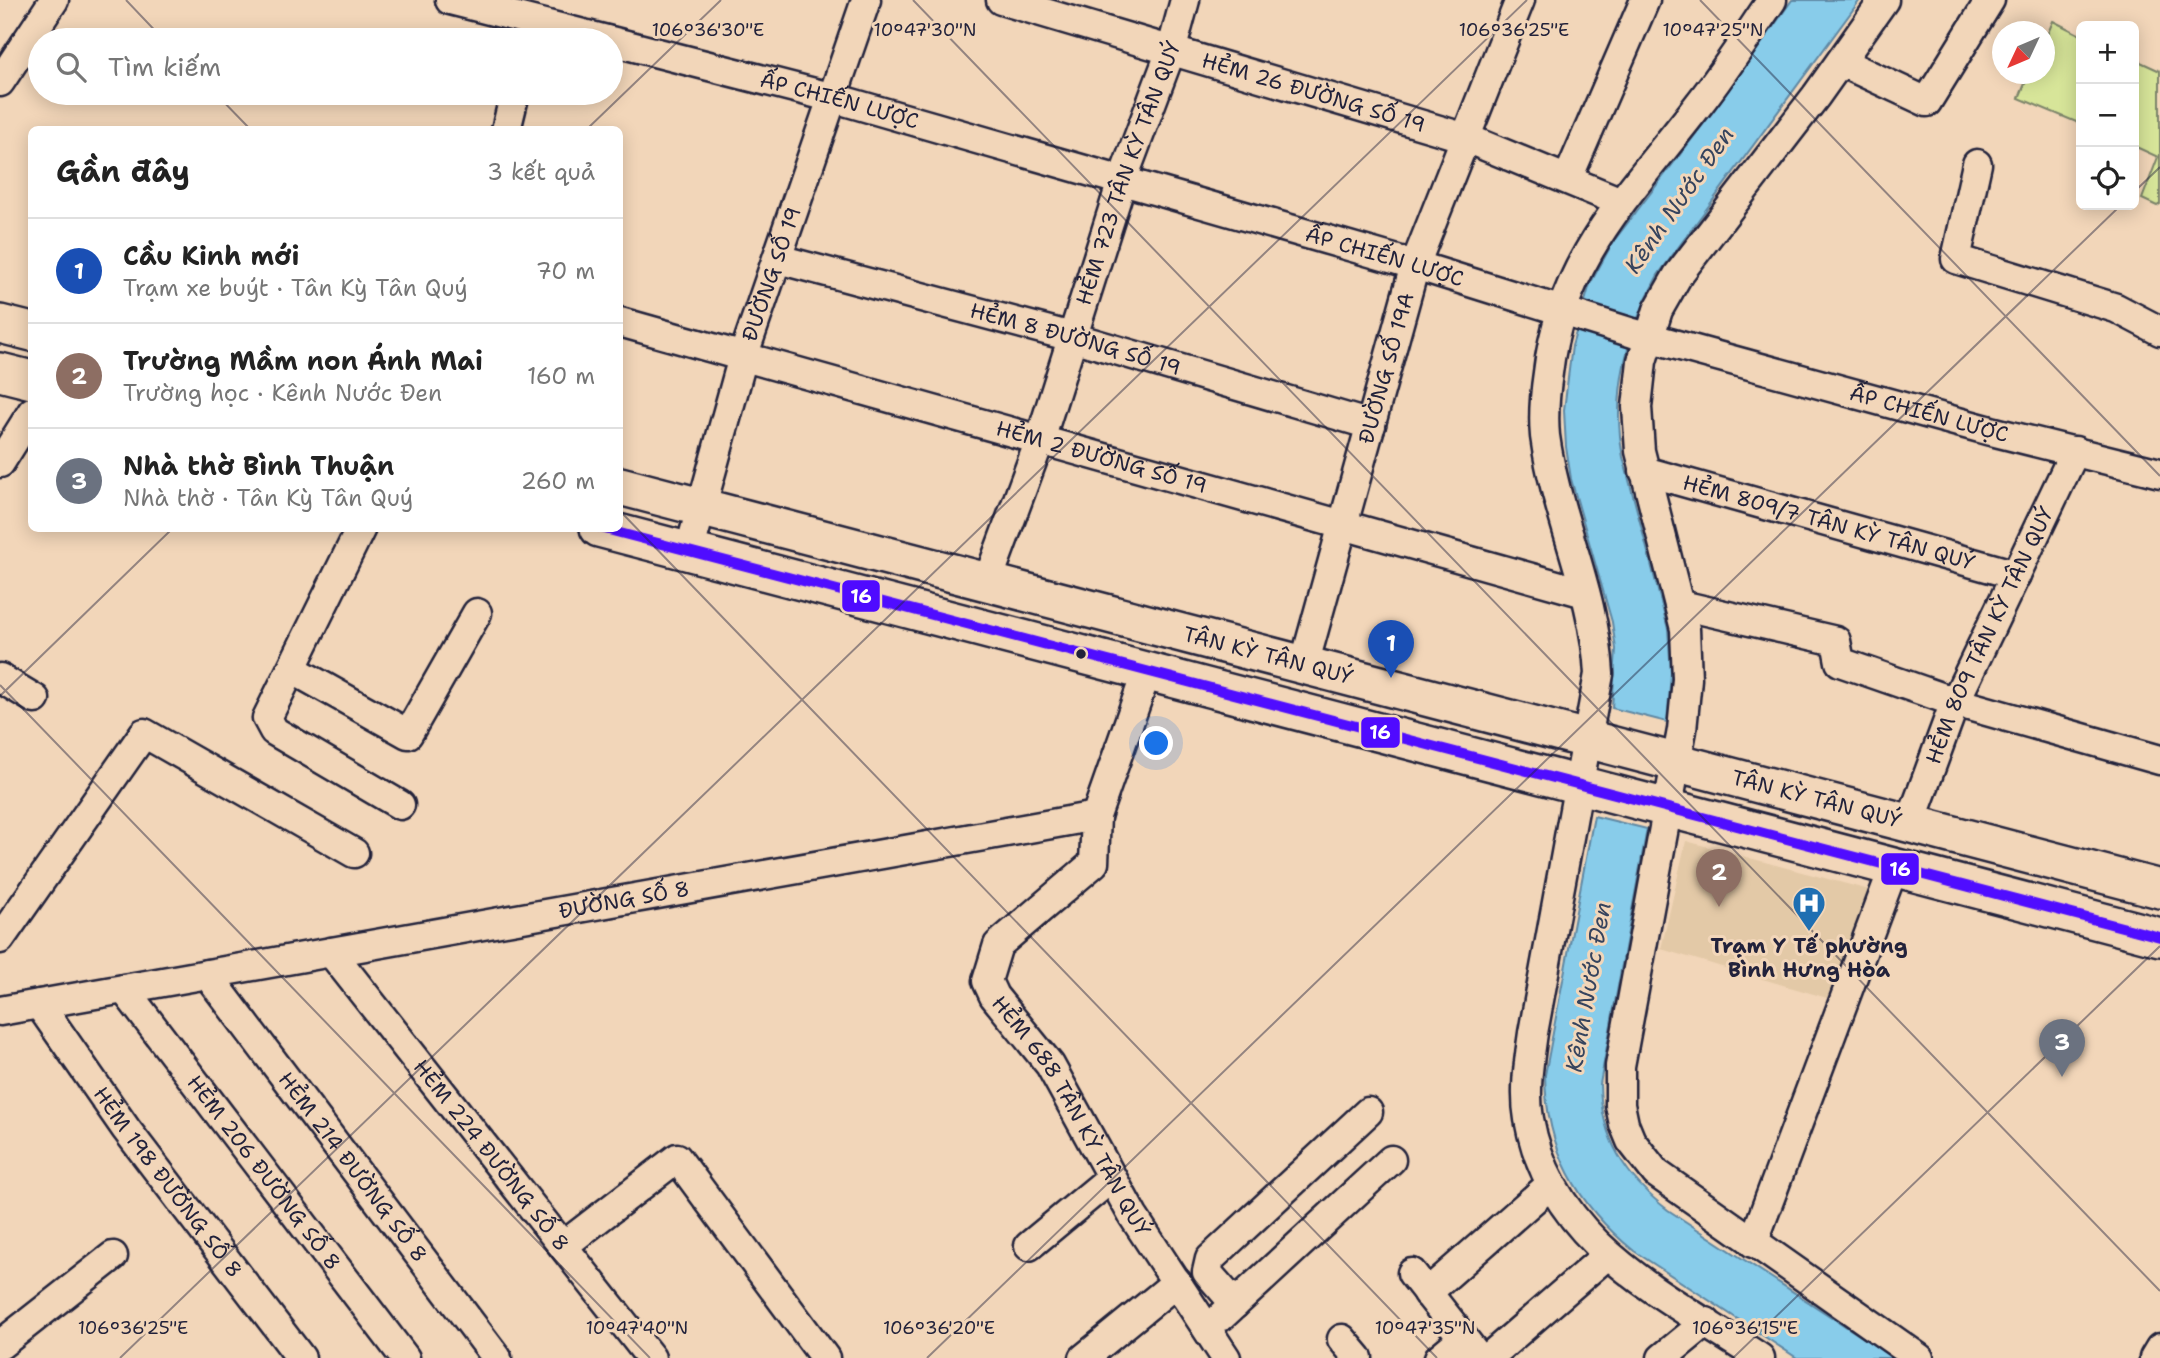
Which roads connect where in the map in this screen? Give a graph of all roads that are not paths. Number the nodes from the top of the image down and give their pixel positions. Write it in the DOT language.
graph roads {
  1 [pos="54,0"];
  2 [pos="450,0"];
  3 [pos="866,0"];
  4 [pos="1001,0"];
  5 [pos="1185,0"];
  6 [pos="1645,0"];
  7 [pos="1772,0"];
  8 [pos="1884,0"];
  9 [pos="1990,0"];
  10 [pos="1510,3"];
  11 [pos="534,21"];
  12 [pos="36,28"];
  13 [pos="560,28"];
  14 [pos="28,39"];
  15 [pos="623,45"];
  16 [pos="1172,48"];
  17 [pos="1841,62"];
  18 [pos="0,82"];
  19 [pos="834,98"];
  20 [pos="512,105"];
  21 [pos="507,126"];
  22 [pos="1466,138"];
  23 [pos="1977,164"];
  24 [pos="1568,178"];
  25 [pos="1122,181"];
  26 [pos="1621,202"];
  27 [pos="778,258"];
  28 [pos="1415,265"];
  29 [pos="1567,314"];
  30 [pos="623,323"];
  31 [pos="0,324"];
  32 [pos="28,331"];
  33 [pos="2160,331"];
  34 [pos="1641,335"];
  35 [pos="1072,337"];
  36 [pos="743,357"];
  37 [pos="0,372"];
  38 [pos="28,379"];
  39 [pos="28,418"];
  40 [pos="1371,425"];
  41 [pos="1040,440"];
  42 [pos="2075,451"];
  43 [pos="0,463"];
  44 [pos="1644,471"];
  45 [pos="2160,473"];
  46 [pos="623,487"];
  47 [pos="700,507"];
  48 [pos="1344,525"];
  49 [pos="359,532"];
  50 [pos="614,532"];
  51 [pos="689,552"];
  52 [pos="2016,575"];
  53 [pos="987,583"];
  54 [pos="1585,593"];
  55 [pos="1681,605"];
  56 [pos="477,613"];
  57 [pos="1304,665"];
  58 [pos="292,669"];
  59 [pos="1147,671"];
  60 [pos="0,678"];
  61 [pos="34,699"];
  62 [pos="1955,702"];
  63 [pos="1588,740"];
  64 [pos="2160,760"];
  65 [pos="1676,762"];
  66 [pos="1579,784"];
  67 [pos="400,805"];
  68 [pos="1667,807"];
  69 [pos="1096,816"];
  70 [pos="1910,824"];
  71 [pos="354,853"];
  72 [pos="1894,867"];
  73 [pos="2160,889"];
  74 [pos="2160,937"];
  75 [pos="0,939"];
  76 [pos="331,952"];
  77 [pos="207,974"];
  78 [pos="124,989"];
  79 [pos="39,1004"];
  80 [pos="0,1011"];
  81 [pos="1368,1112"];
  82 [pos="1391,1160"];
  83 [pos="1111,1178"];
  84 [pos="1551,1184"];
  85 [pos="1753,1243"];
  86 [pos="563,1246"];
  87 [pos="1029,1247"];
  88 [pos="1607,1255"];
  89 [pos="113,1256"];
  90 [pos="1177,1282"];
  91 [pos="1235,1304"];
  92 [pos="1706,1322"];
  93 [pos="1207,1329"];
  94 [pos="0,1345"];
  95 [pos="1471,1348"];
  96 [pos="2160,1348"];
  97 [pos="301,1358"];
  98 [pos="405,1358"];
  99 [pos="497,1358"];
  100 [pos="651,1358"];
  101 [pos="825,1358"];
  102 [pos="1084,1358"];
  103 [pos="1226,1358"];
  104 [pos="1439,1358"];
  105 [pos="1488,1358"];
  106 [pos="1662,1358"];
  107 [pos="1760,1358"];
  108 [pos="1919,1358"];
  109 [pos="2154,1358"];
  1 -- 12 [label="street"];
  2 -- 11 [label="street, ẤP CHIẾN LƯỢC"];
  3 -- 19 [label="street, ĐƯỜNG SỐ 19"];
  4 -- 16 [label="street, HẺM 26 ĐƯỜNG SỐ 19"];
  5 -- 16 [label="street, HẺM 723 TÂN KỲ TÂN QUÝ"];
  6 -- 24 [label="street"];
  7 -- 26 [label="street"];
  8 -- 17 [label="street"];
  9 -- 17 [label="street"];
  10 -- 22 [label="street, ĐƯỜNG SỐ 19A"];
  11 -- 13 [label="street, ẤP CHIẾN LƯỢC"];
  14 -- 18 [label="street"];
  15 -- 19 [label="street, ẤP CHIẾN LƯỢC"];
  16 -- 22 [label="street, HẺM 26 ĐƯỜNG SỐ 19"];
  16 -- 25 [label="street, HẺM 723 TÂN KỲ TÂN QUÝ"];
  17 -- 34 [label="street"];
  19 -- 25 [label="street, ẤP CHIẾN LƯỢC"];
  19 -- 27 [label="street, ĐƯỜNG SỐ 19"];
  20 -- 21 [label="street"];
  22 -- 24 [label="street, HẺM 26 ĐƯỜNG SỐ 19"];
  22 -- 28 [label="street, ĐƯỜNG SỐ 19A"];
  23 -- 33 [label="street"];
  24 -- 26 [label="street, HẺM 26 ĐƯỜNG SỐ 19"];
  25 -- 28 [label="street, ẤP CHIẾN LƯỢC"];
  25 -- 35 [label="street, HẺM 723 TÂN KỲ TÂN QUÝ"];
  26 -- 29 [label="street"];
  27 -- 35 [label="street, HẺM 8 ĐƯỜNG SỐ 19"];
  27 -- 36 [label="street, ĐƯỜNG SỐ 19"];
  28 -- 29 [label="street, ẤP CHIẾN LƯỢC"];
  28 -- 40 [label="street, ĐƯỜNG SỐ 19A"];
  29 -- 34 [label="street, ẤP CHIẾN LƯỢC"];
  29 -- 54 [label="street"];
  30 -- 36 [label="street, HẺM 2 ĐƯỜNG SỐ 19"];
  31 -- 32 [label="main road"];
  34 -- 42 [label="street, ẤP CHIẾN LƯỢC"];
  34 -- 44 [label="street"];
  35 -- 40 [label="street, HẺM 8 ĐƯỜNG SỐ 19"];
  35 -- 41 [label="street, HẺM 723 TÂN KỲ TÂN QUÝ"];
  36 -- 41 [label="street, HẺM 2 ĐƯỜNG SỐ 19"];
  36 -- 47 [label="street, ĐƯỜNG SỐ 19"];
  37 -- 38 [label="main road"];
  39 -- 43 [label="street"];
  40 -- 48 [label="street, ĐƯỜNG SỐ 19A"];
  41 -- 48 [label="street, HẺM 2 ĐƯỜNG SỐ 19"];
  41 -- 53 [label="street, HẺM 723 TÂN KỲ TÂN QUÝ"];
  42 -- 45 [label="street, ẤP CHIẾN LƯỢC"];
  42 -- 52 [label="street, HẺM 809 TÂN KỲ TÂN QUÝ"];
  44 -- 52 [label="street, HẺM 809/7 TÂN KỲ TÂN QUÝ"];
  44 -- 55 [label="street"];
  46 -- 47 [label="main road, TÂN KỲ TÂN QUÝ"];
  47 -- 51 [label="street, ĐƯỜNG SỐ 19"];
  47 -- 53 [label="main road, TÂN KỲ TÂN QUÝ"];
  48 -- 54 [label="street, HẺM 2 ĐƯỜNG SỐ 19"];
  48 -- 57 [label="street, ĐƯỜNG SỐ 19A"];
  49 -- 58 [label="street"];
  50 -- 51 [label="main road"];
  51 -- 59 [label="main road"];
  52 -- 62 [label="street, HẺM 809 TÂN KỲ TÂN QUÝ"];
  53 -- 57 [label="main road, TÂN KỲ TÂN QUÝ"];
  54 -- 63 [label="street"];
  55 -- 62 [label="street"];
  55 -- 65 [label="street"];
  56 -- 58 [label="street"];
  57 -- 63 [label="main road, TÂN KỲ TÂN QUÝ"];
  58 -- 67 [label="street"];
  59 -- 66 [label="main road"];
  59 -- 69 [label="street"];
  60 -- 61 [label="street"];
  62 -- 64 [label="street"];
  62 -- 70 [label="street, HẺM 809 TÂN KỲ TÂN QUÝ"];
  63 -- 65 [label="main road, TÂN KỲ TÂN QUÝ"];
  63 -- 66 [label="street"];
  65 -- 68 [label="street"];
  65 -- 70 [label="main road, TÂN KỲ TÂN QUÝ"];
  66 -- 68 [label="main road"];
  66 -- 84 [label="street"];
  68 -- 72 [label="main road"];
  68 -- 85 [label="street"];
  69 -- 76 [label="street, ĐƯỜNG SỐ 8"];
  69 -- 83 [label="street, HẺM 688 TÂN KỲ TÂN QUÝ"];
  70 -- 73 [label="main road, TÂN KỲ TÂN QUÝ"];
  71 -- 75 [label="street"];
  72 -- 74 [label="main road"];
  72 -- 85 [label="street"];
  76 -- 77 [label="street, ĐƯỜNG SỐ 8"];
  76 -- 86 [label="street, HẺM 224 ĐƯỜNG SỐ 8"];
  77 -- 78 [label="street, ĐƯỜNG SỐ 8"];
  77 -- 99 [label="street, HẺM 214 ĐƯỜNG SỐ 8"];
  78 -- 79 [label="street, ĐƯỜNG SỐ 8"];
  78 -- 98 [label="street, HẺM 206 ĐƯỜNG SỐ 8"];
  79 -- 80 [label="street, ĐƯỜNG SỐ 8"];
  79 -- 97 [label="street, HẺM 198 ĐƯỜNG SỐ 8"];
  81 -- 91 [label="street"];
  82 -- 91 [label="street"];
  83 -- 87 [label="street"];
  83 -- 90 [label="street, HẺM 688 TÂN KỲ TÂN QUÝ"];
  84 -- 88 [label="street"];
  84 -- 95 [label="street"];
  85 -- 108 [label="street"];
  86 -- 100 [label="street, HẺM 224 ĐƯỜNG SỐ 8"];
  86 -- 101 [label="street"];
  88 -- 92 [label="street"];
  88 -- 105 [label="street"];
  89 -- 94 [label="street"];
  90 -- 93 [label="street, HẺM 688 TÂN KỲ TÂN QUÝ"];
  90 -- 102 [label="street"];
  91 -- 93 [label="street"];
  92 -- 106 [label="street"];
  92 -- 107 [label="street"];
  93 -- 103 [label="street, HẺM 688 TÂN KỲ TÂN QUÝ"];
  95 -- 104 [label="street"];
  96 -- 109 [label="street"];
}
